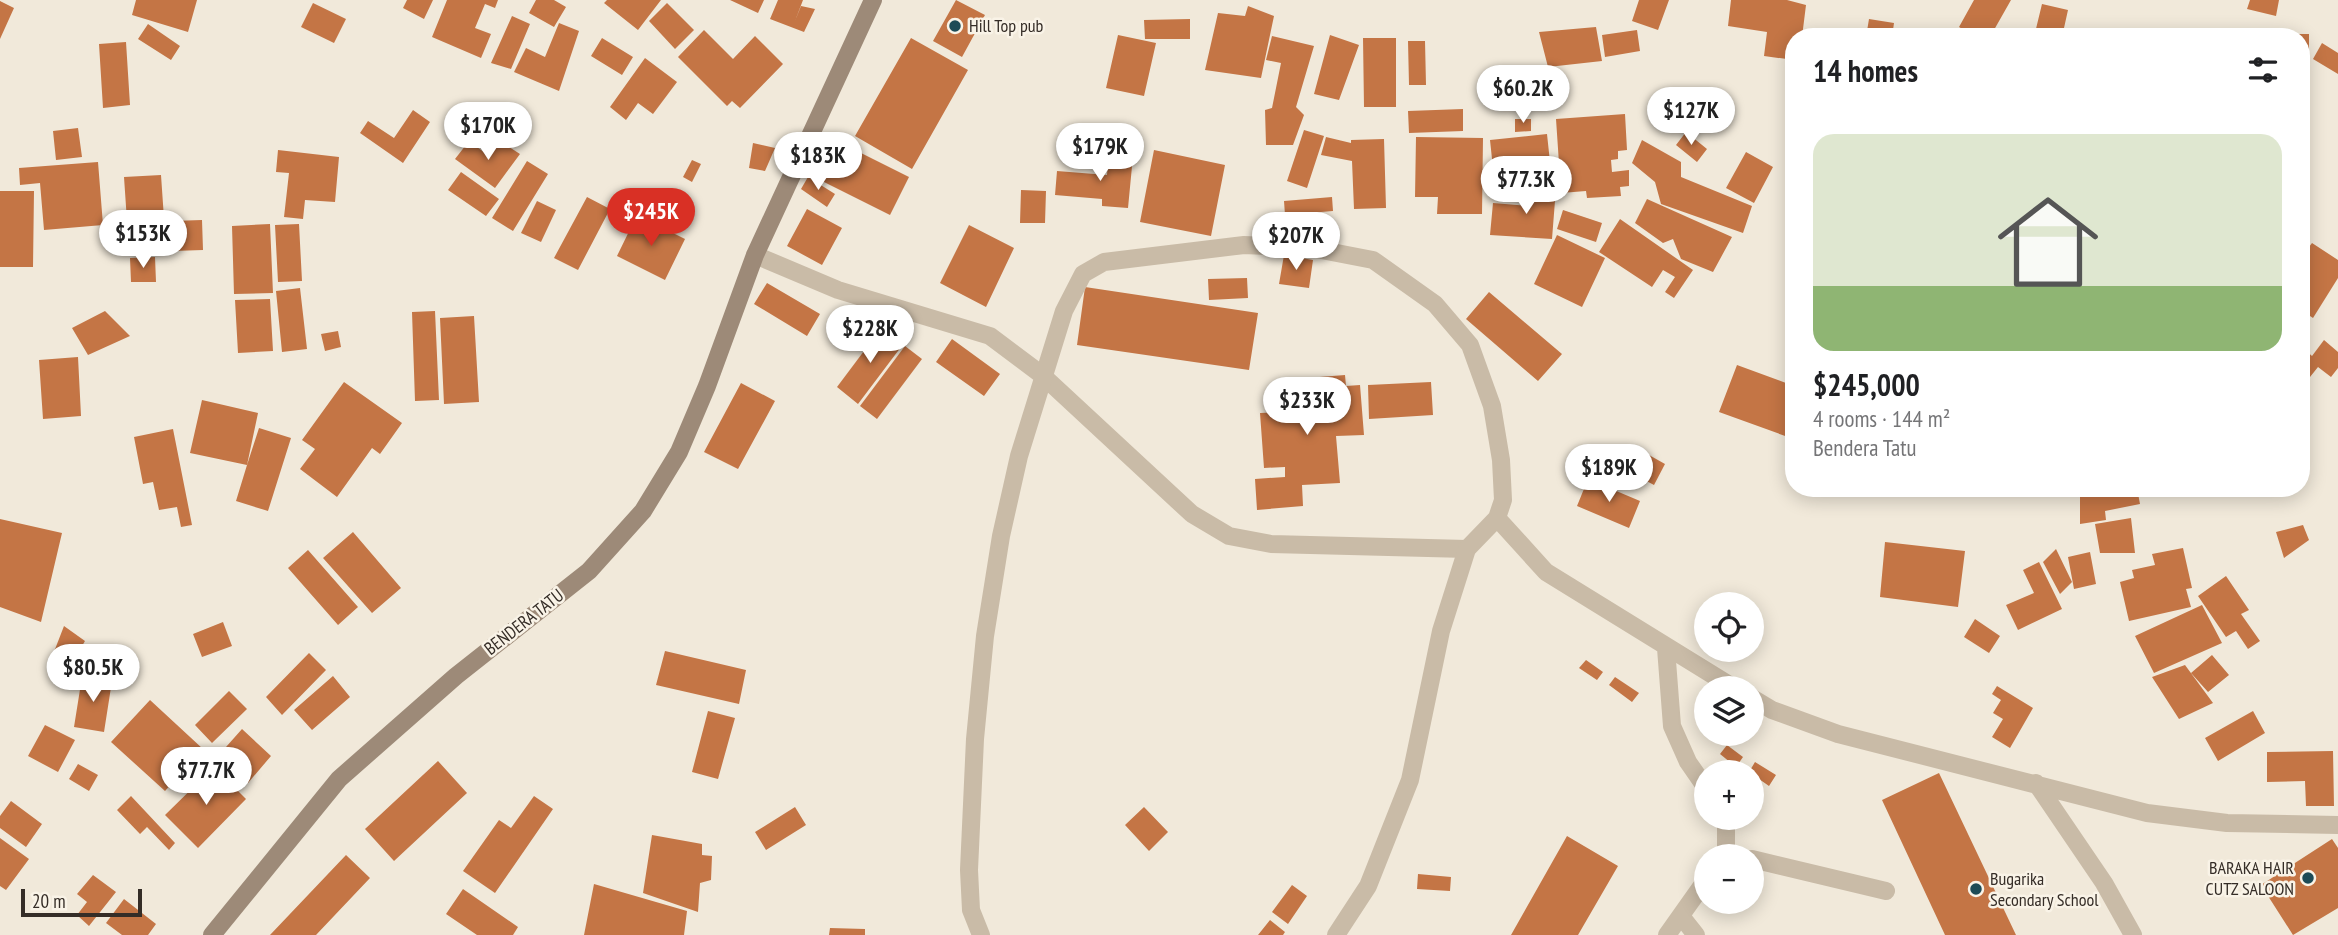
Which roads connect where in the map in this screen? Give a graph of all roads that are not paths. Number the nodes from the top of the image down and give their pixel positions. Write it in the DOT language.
graph roads {
  1 [pos="873,0"];
  2 [pos="754,255"];
  3 [pos="1042,375"];
  4 [pos="1497,518"];
  5 [pos="1467,549"];
  6 [pos="1666,648"];
  7 [pos="1714,676"];
  8 [pos="1764,705"];
  9 [pos="1694,771"];
  10 [pos="2036,783"];
  11 [pos="2338,825"];
  12 [pos="1764,862"];
  13 [pos="1886,891"];
  14 [pos="1694,897"];
  15 [pos="1681,916"];
  16 [pos="212,935"];
  17 [pos="981,935"];
  18 [pos="1336,935"];
  19 [pos="1667,935"];
  20 [pos="1696,935"];
  21 [pos="2133,935"];
  1 -- 2 [label="main road, BENDERA TATU"];
  2 -- 3 [label="street"];
  2 -- 16 [label="main road, BENDERA TATU"];
  3 -- 4 [label="street"];
  3 -- 5 [label="street"];
  3 -- 17 [label="street"];
  4 -- 5 [label="street"];
  4 -- 6 [label="street"];
  5 -- 18 [label="street"];
  6 -- 7 [label="street"];
  6 -- 9 [label="street"];
  8 -- 10 [label="street"];
  10 -- 11 [label="street"];
  10 -- 21 [label="street"];
  12 -- 13 [label="street"];
  14 -- 15 [label="street"];
  15 -- 19 [label="street"];
  15 -- 20 [label="street"];
}
